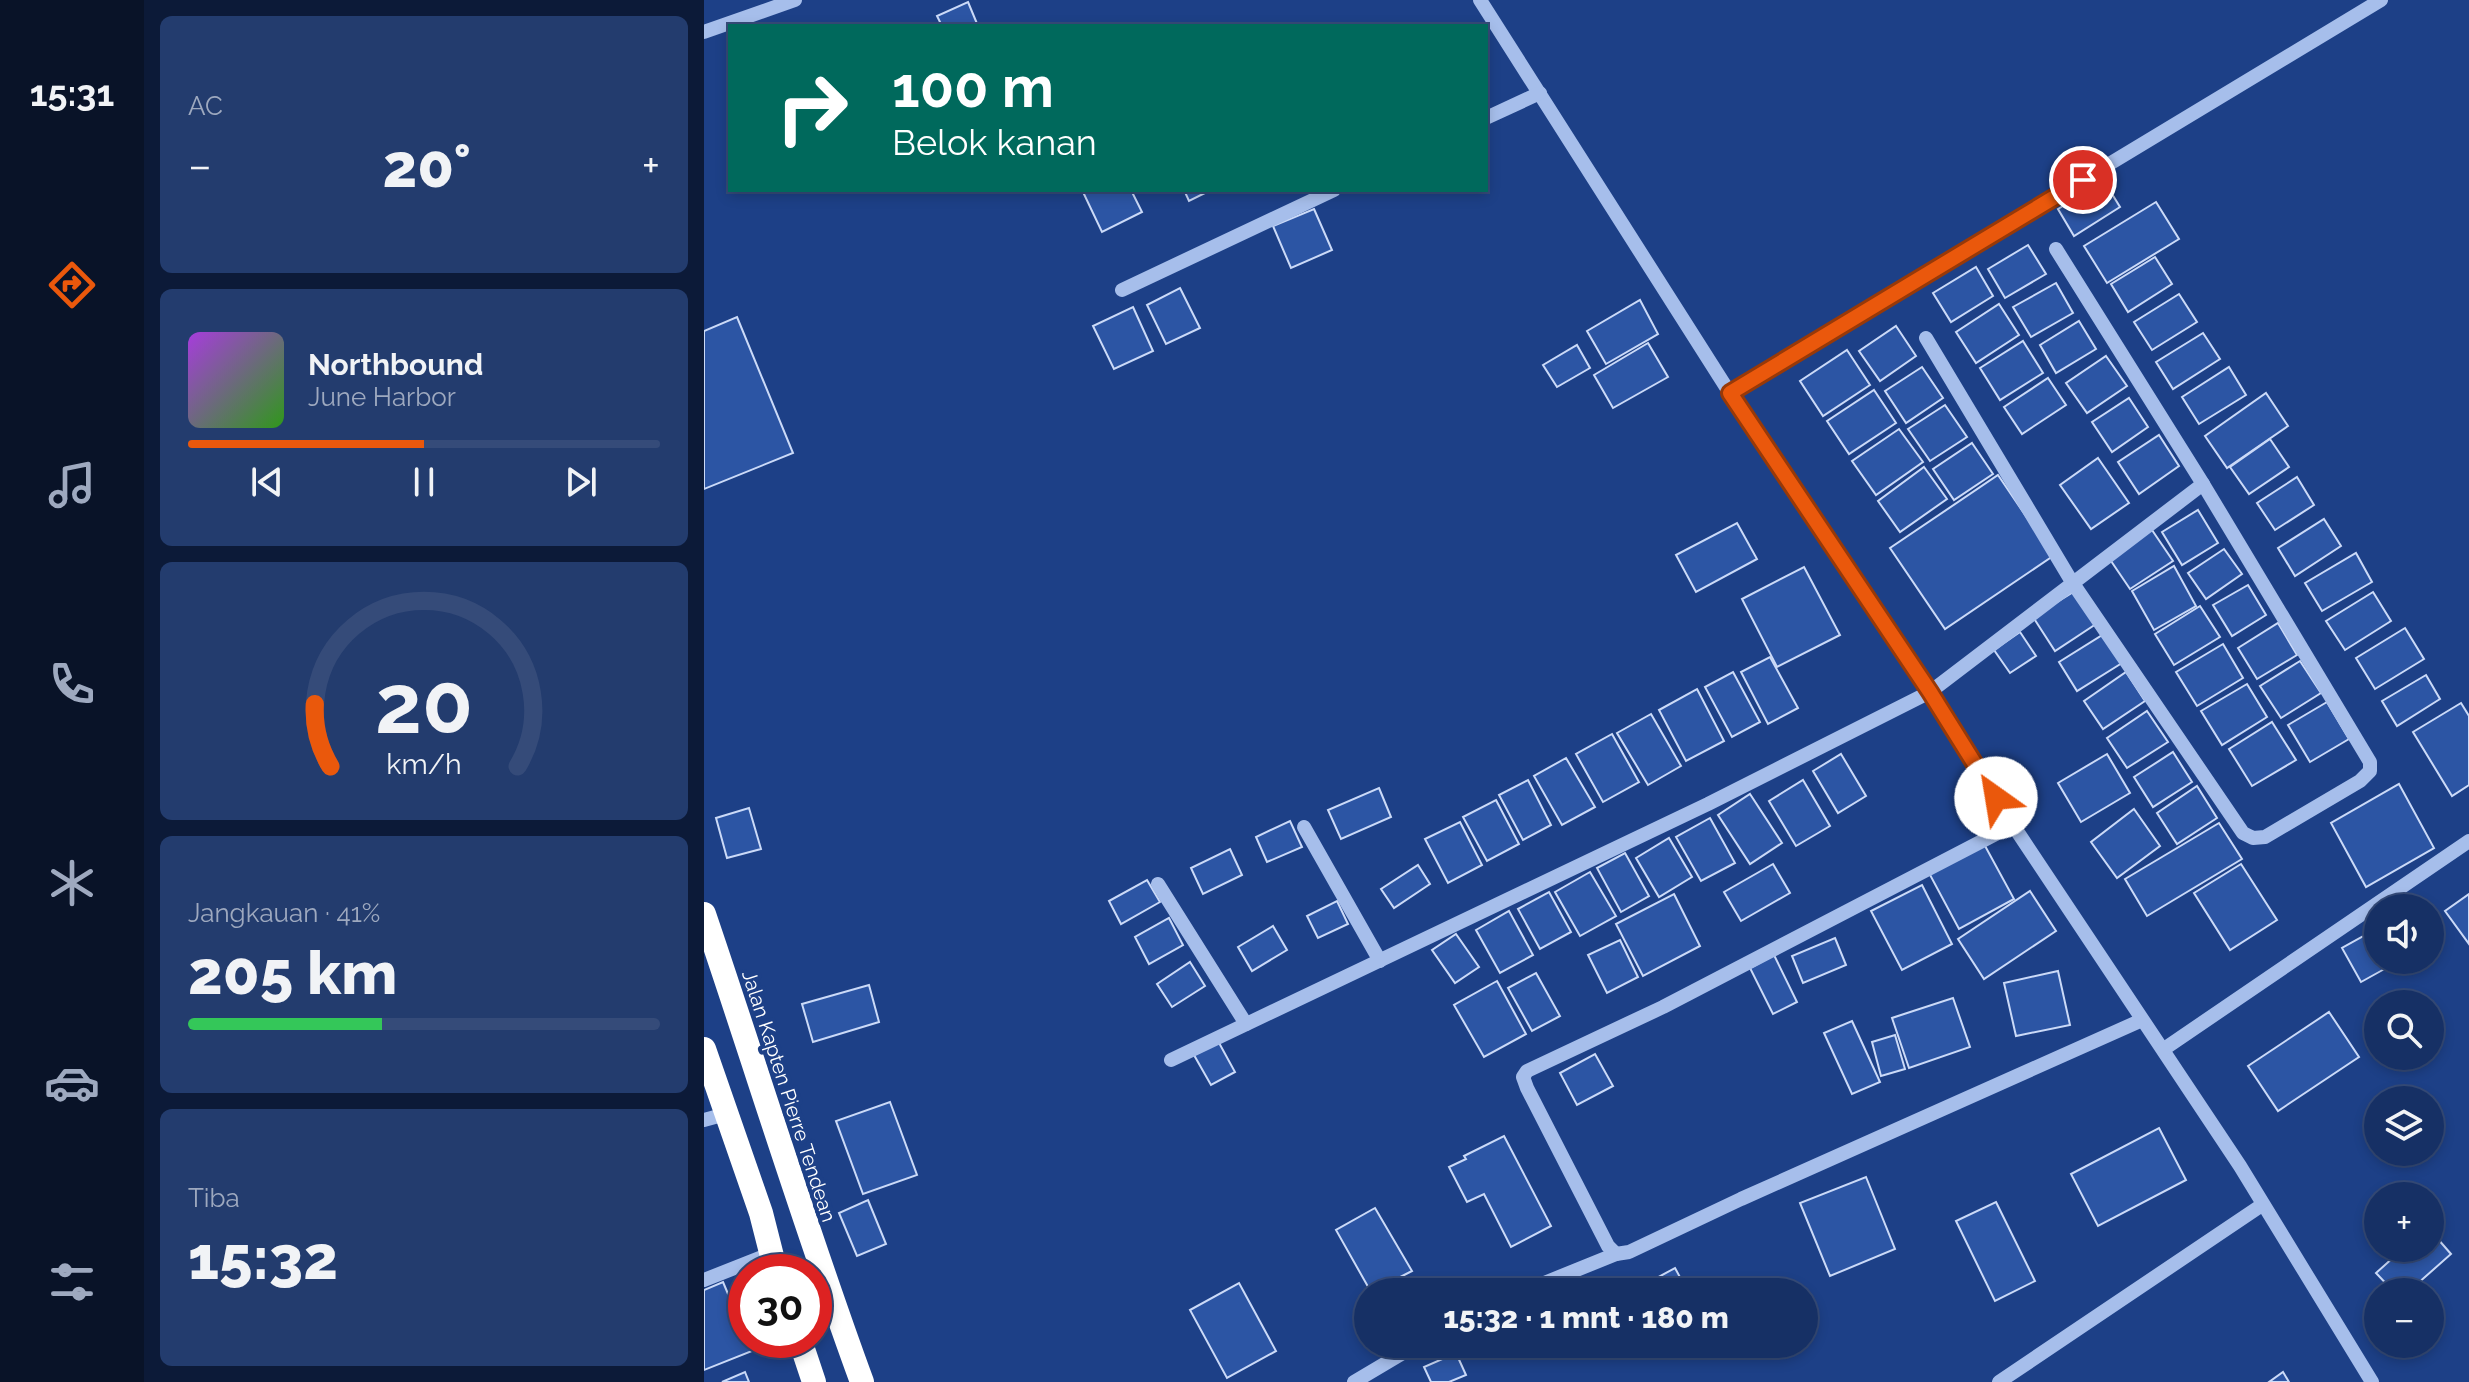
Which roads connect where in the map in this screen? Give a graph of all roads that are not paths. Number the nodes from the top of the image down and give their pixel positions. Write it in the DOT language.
graph roads {
  1 [pos="795,0"];
  2 [pos="1480,0"];
  3 [pos="2381,0"];
  4 [pos="728,24"];
  5 [pos="728,24"];
  6 [pos="709,31"];
  7 [pos="1540,93"];
  8 [pos="1488,117"];
  9 [pos="1330,192"];
  10 [pos="2056,249"];
  11 [pos="1122,290"];
  12 [pos="1926,338"];
  13 [pos="1730,393"];
  14 [pos="2203,484"];
  15 [pos="2072,582"];
  16 [pos="1930,692"];
  17 [pos="2013,825"];
  18 [pos="1304,827"];
  19 [pos="2469,841"];
  20 [pos="1158,884"];
  21 [pos="704,914"];
  22 [pos="1380,961"];
  23 [pos="2142,1020"];
  24 [pos="1246,1024"];
  25 [pos="704,1049"];
  26 [pos="2164,1049"];
  27 [pos="1171,1060"];
  28 [pos="715,1117"];
  29 [pos="2262,1205"];
  30 [pos="771,1254"];
  31 [pos="1616,1254"];
  32 [pos="728,1274"];
  33 [pos="1557,1278"];
  34 [pos="704,1280"];
  35 [pos="806,1358"];
  36 [pos="1394,1358"];
  37 [pos="814,1382"];
  38 [pos="862,1382"];
  39 [pos="1354,1382"];
  40 [pos="1999,1382"];
  41 [pos="2372,1382"];
  1 -- 4 [label="street"];
  2 -- 7 [label="street"];
  3 -- 13 [label="street"];
  5 -- 6 [label="street"];
  7 -- 8 [label="street"];
  7 -- 13 [label="street"];
  9 -- 11 [label="street"];
  10 -- 14 [label="street"];
  12 -- 15 [label="street"];
  13 -- 16 [label="street"];
  14 -- 15 [label="street"];
  14 -- 15 [label="street"];
  15 -- 16 [label="street"];
  16 -- 17 [label="street"];
  16 -- 22 [label="street"];
  17 -- 23 [label="street"];
  17 -- 31 [label="street"];
  18 -- 22 [label="street"];
  19 -- 26 [label="street"];
  20 -- 24 [label="street"];
  21 -- 38 [label="highway, Jalan Kapten Pierre Tendean"];
  22 -- 24 [label="street"];
  23 -- 26 [label="street"];
  23 -- 31 [label="street"];
  24 -- 27 [label="street"];
  25 -- 28 [label="highway"];
  26 -- 29 [label="street"];
  28 -- 30 [label="highway"];
  29 -- 40 [label="street"];
  29 -- 41 [label="street"];
  31 -- 33 [label="street"];
  32 -- 34 [label="street"];
  35 -- 37 [label="highway"];
  36 -- 39 [label="street"];
}
